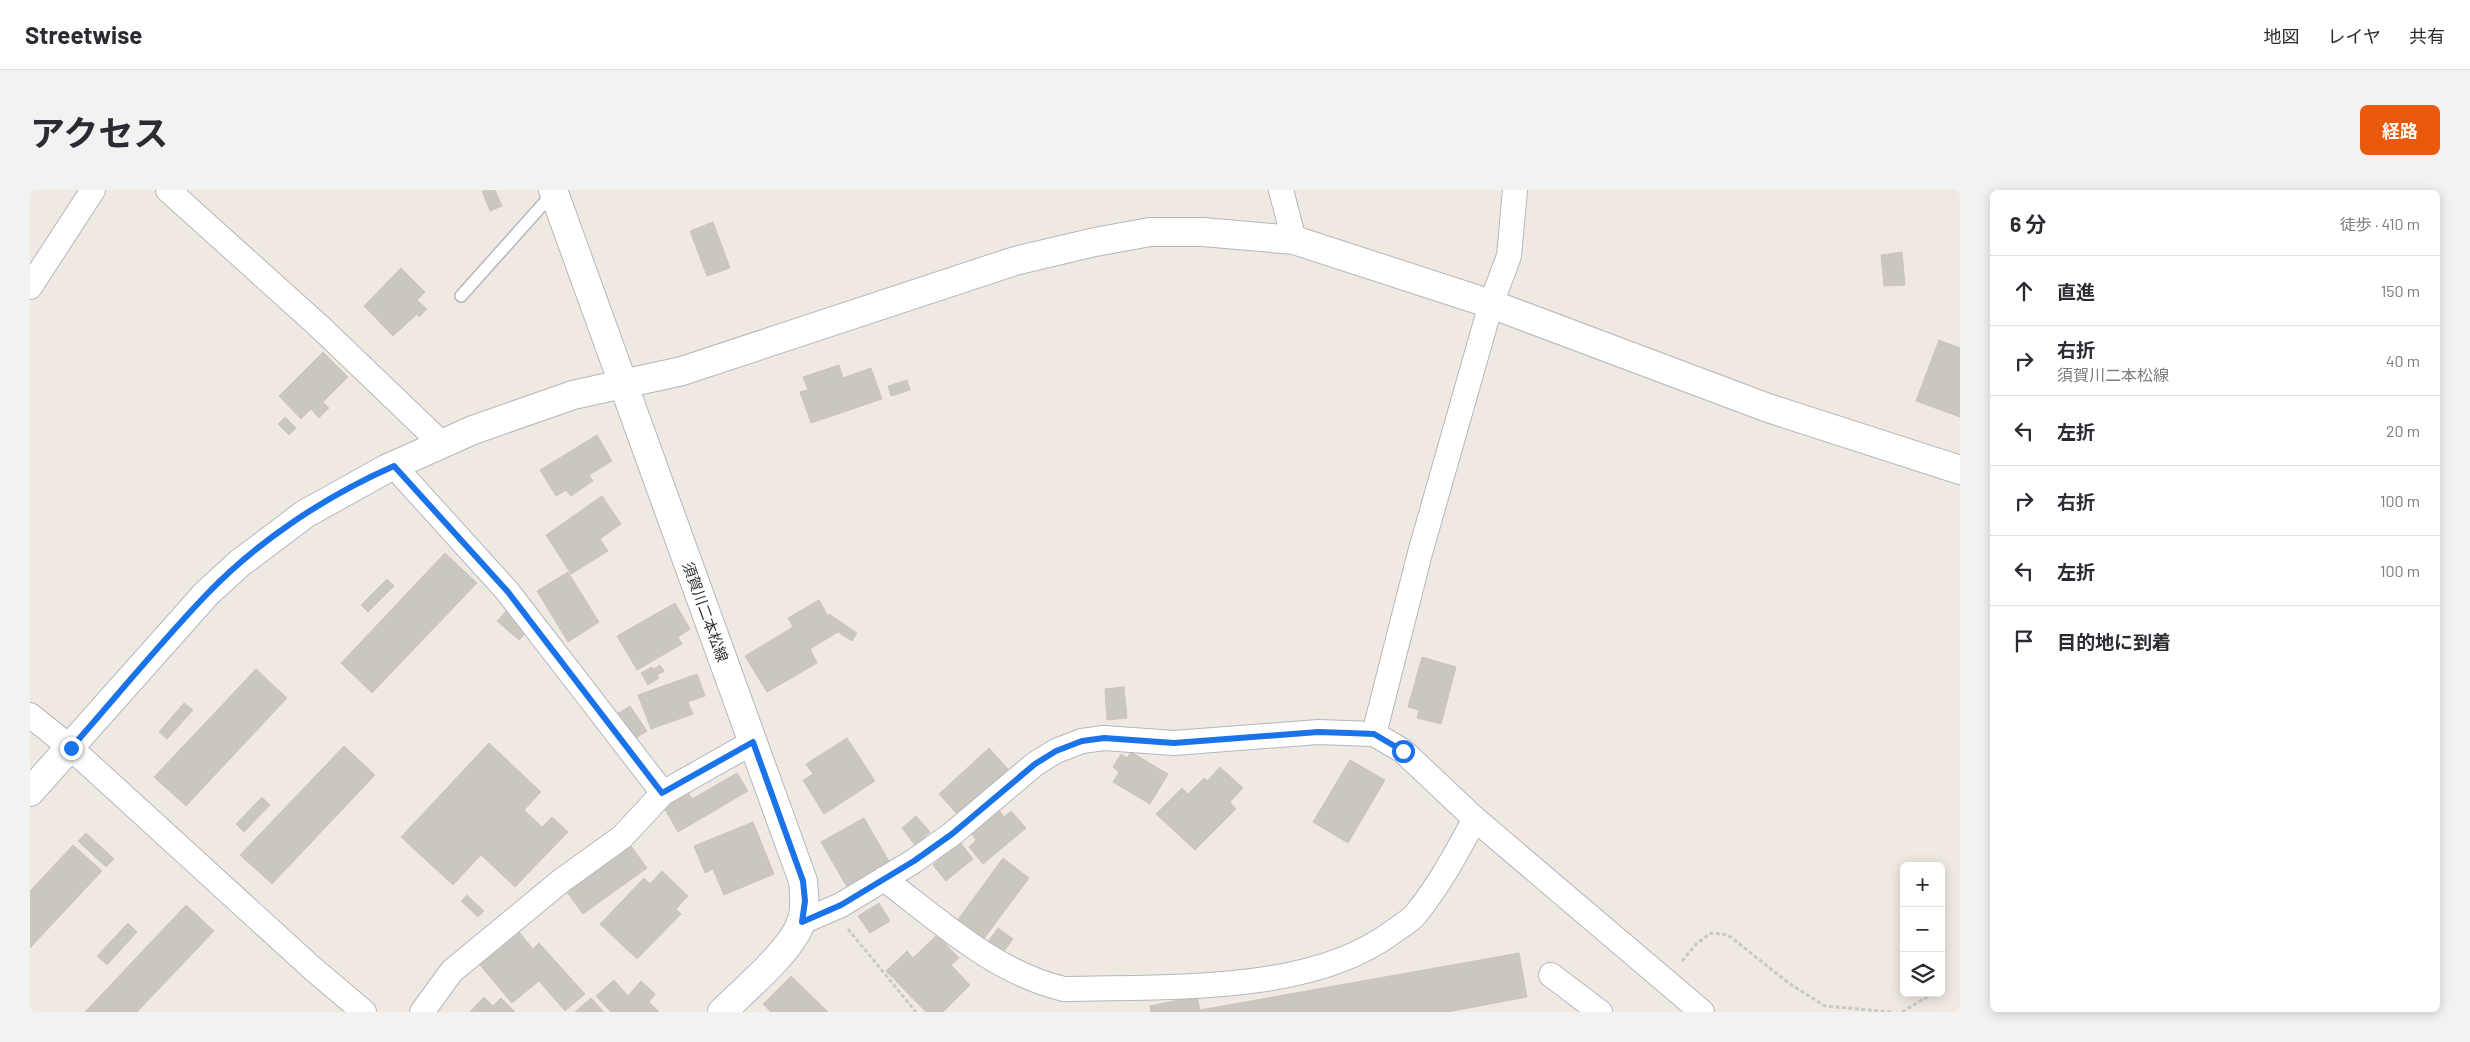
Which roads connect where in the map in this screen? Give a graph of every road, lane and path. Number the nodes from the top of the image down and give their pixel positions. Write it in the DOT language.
graph roads {
  1 [pos="94,190"];
  2 [pos="168,190"];
  3 [pos="1281,190"];
  4 [pos="1516,190"];
  5 [pos="554,191"];
  6 [pos="1294,240"];
  7 [pos="30,287"];
  8 [pos="461,296"];
  9 [pos="1491,304"];
  10 [pos="622,384"];
  11 [pos="442,444"];
  12 [pos="394,466"];
  13 [pos="1960,470"];
  14 [pos="30,716"];
  15 [pos="1374,734"];
  16 [pos="753,742"];
  17 [pos="71,748"];
  18 [pos="30,792"];
  19 [pos="662,793"];
  20 [pos="1475,819"];
  21 [pos="884,880"];
  22 [pos="831,910"];
  23 [pos="802,922"];
  24 [pos="1550,975"];
  25 [pos="1665,981"];
  26 [pos="1927,997"];
  27 [pos="364,1012"];
  28 [pos="422,1012"];
  29 [pos="722,1012"];
  30 [pos="916,1012"];
  31 [pos="1600,1012"];
  32 [pos="1702,1012"];
  33 [pos="1892,1012"];
  34 [pos="1902,1012"];
  1 -- 7 [label="street"];
  2 -- 11 [label="street"];
  3 -- 6 [label="street"];
  4 -- 9 [label="street"];
  5 -- 8 [label="lane"];
  5 -- 10 [label="street, 須賀川二本松線"];
  6 -- 9 [label="street"];
  6 -- 10 [label="street"];
  9 -- 13 [label="street"];
  9 -- 15 [label="street"];
  10 -- 11 [label="street"];
  10 -- 16 [label="street, 須賀川二本松線"];
  11 -- 12 [label="street"];
  12 -- 17 [label="street"];
  12 -- 19 [label="street"];
  14 -- 17 [label="street"];
  15 -- 20 [label="street"];
  15 -- 21 [label="street"];
  16 -- 19 [label="street"];
  16 -- 23 [label="street, 須賀川二本松線"];
  17 -- 18 [label="street"];
  17 -- 27 [label="street"];
  19 -- 28 [label="street"];
  20 -- 21 [label="street"];
  20 -- 25 [label="street"];
  21 -- 22 [label="street"];
  22 -- 23 [label="street"];
  22 -- 30 [label="path"];
  23 -- 29 [label="street, 須賀川二本松線"];
  24 -- 31 [label="street"];
  25 -- 32 [label="street"];
  25 -- 33 [label="path"];
  26 -- 34 [label="path"];
}
